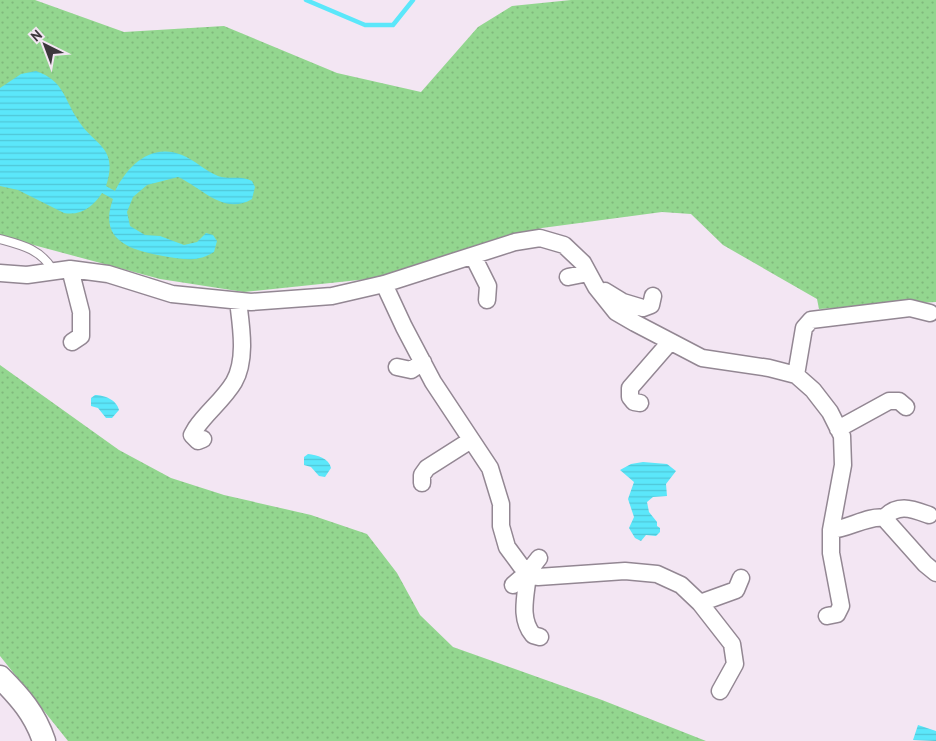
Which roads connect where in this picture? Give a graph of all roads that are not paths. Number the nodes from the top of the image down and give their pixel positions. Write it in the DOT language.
graph roads {
  1 [pos="0,239"];
  2 [pos="473,256"];
  3 [pos="70,269"];
  4 [pos="53,270"];
  5 [pos="0,273"];
  6 [pos="568,277"];
  7 [pos="592,280"];
  8 [pos="384,284"];
  9 [pos="653,296"];
  10 [pos="487,300"];
  11 [pos="238,301"];
  12 [pos="930,313"];
  13 [pos="72,342"];
  14 [pos="670,342"];
  15 [pos="423,362"];
  16 [pos="397,368"];
  17 [pos="796,375"];
  18 [pos="640,403"];
  19 [pos="906,407"];
  20 [pos="838,429"];
  21 [pos="203,439"];
  22 [pos="471,440"];
  23 [pos="424,472"];
  24 [pos="929,515"];
  25 [pos="884,518"];
  26 [pos="831,530"];
  27 [pos="539,558"];
  28 [pos="528,572"];
  29 [pos="936,573"];
  30 [pos="741,578"];
  31 [pos="513,584"];
  32 [pos="700,603"];
  33 [pos="827,616"];
  34 [pos="540,637"];
  35 [pos="0,677"];
  36 [pos="721,691"];
  37 [pos="44,741"];
  1 -- 4 [label="lane"];
  2 -- 7 [label="street"];
  2 -- 8 [label="street"];
  2 -- 10 [label="street"];
  3 -- 4 [label="street"];
  3 -- 11 [label="street"];
  3 -- 13 [label="street"];
  4 -- 5 [label="street"];
  6 -- 7 [label="street"];
  7 -- 9 [label="street"];
  7 -- 14 [label="street"];
  8 -- 11 [label="street"];
  8 -- 15 [label="street"];
  11 -- 21 [label="street"];
  12 -- 17 [label="street"];
  14 -- 17 [label="street"];
  14 -- 18 [label="street"];
  15 -- 16 [label="street"];
  15 -- 22 [label="street"];
  17 -- 20 [label="street"];
  19 -- 20 [label="street"];
  20 -- 26 [label="street"];
  22 -- 23 [label="street"];
  22 -- 28 [label="street"];
  24 -- 25 [label="street"];
  25 -- 26 [label="street"];
  25 -- 29 [label="street"];
  26 -- 33 [label="street"];
  27 -- 28 [label="street"];
  28 -- 31 [label="street"];
  28 -- 32 [label="street"];
  28 -- 34 [label="street"];
  30 -- 32 [label="street"];
  32 -- 36 [label="street"];
  35 -- 37 [label="street"];
}
